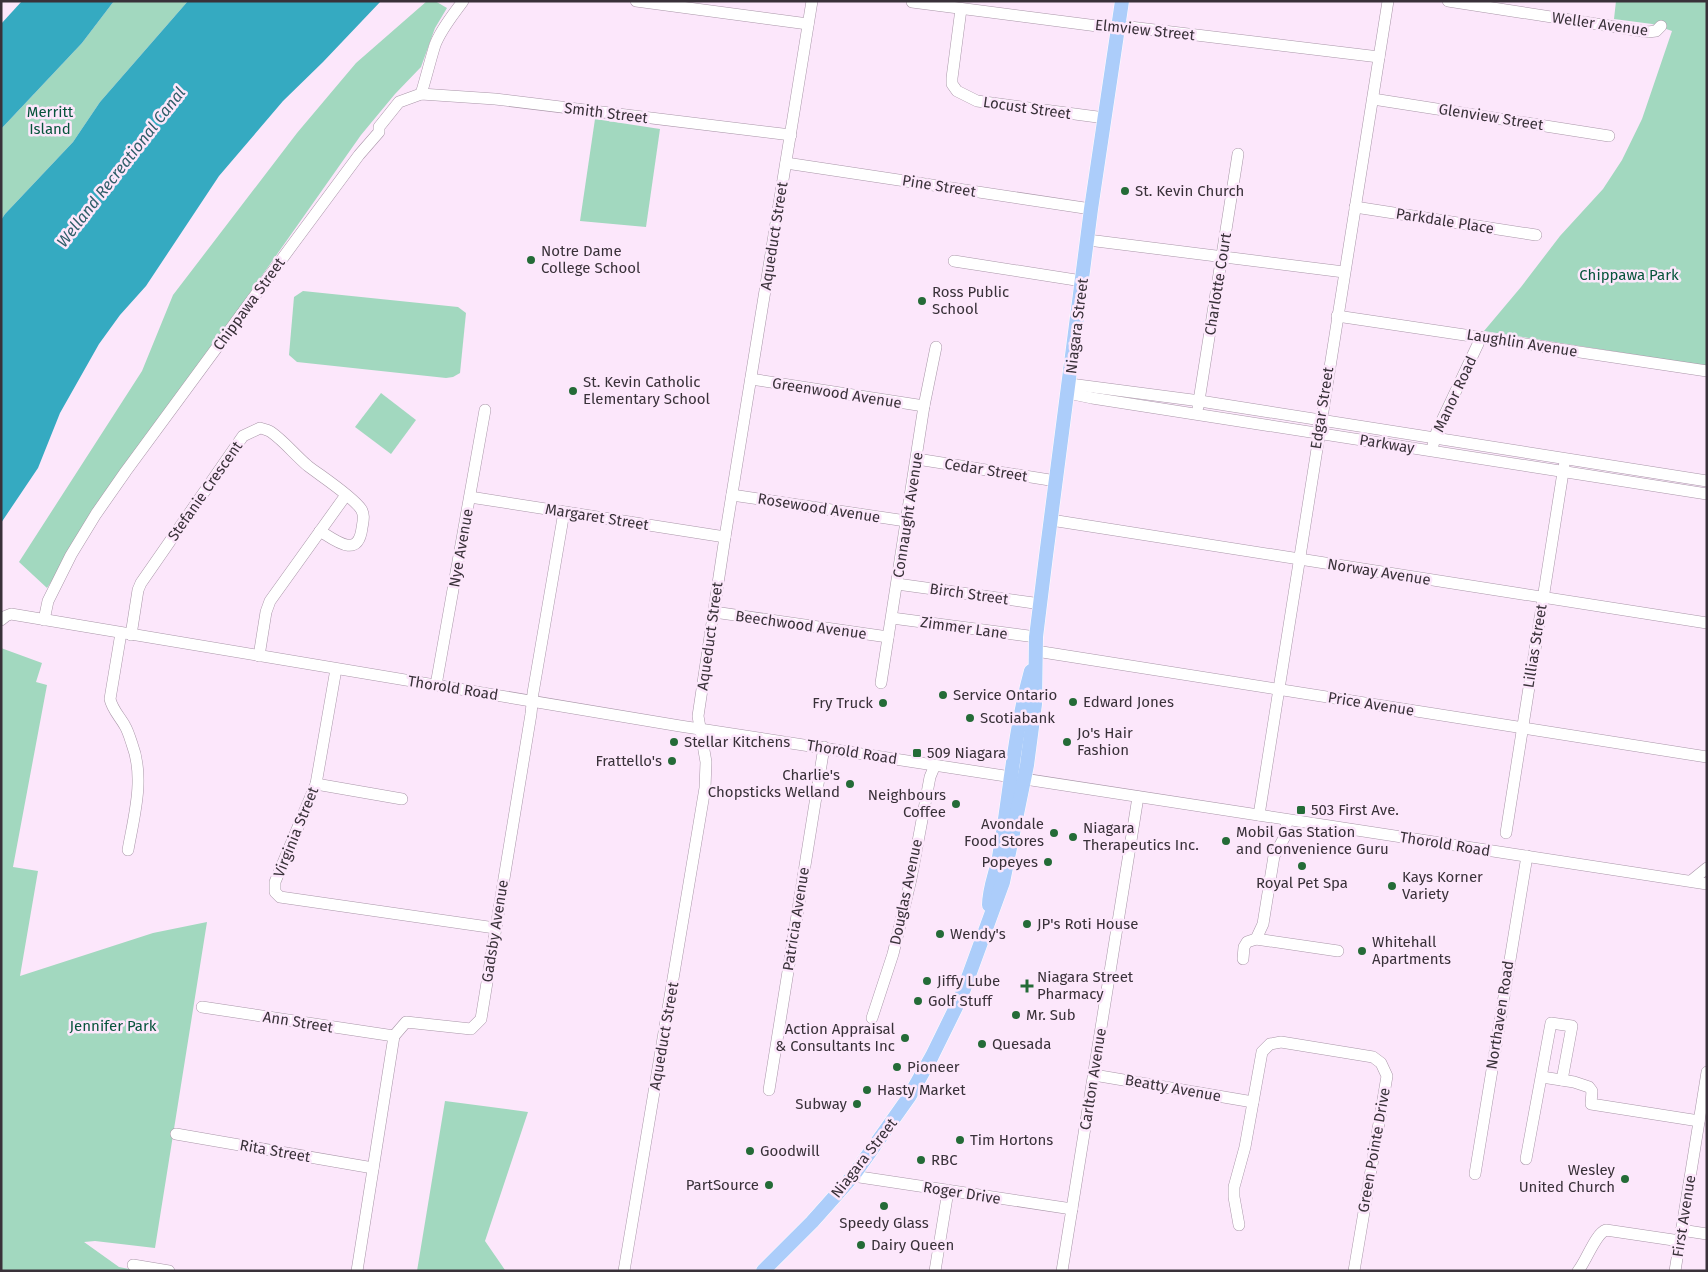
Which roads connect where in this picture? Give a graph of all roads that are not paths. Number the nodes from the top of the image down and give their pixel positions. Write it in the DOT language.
graph roads {
  1 [pos="463,1"];
  2 [pos="636,1"];
  3 [pos="812,1"];
  4 [pos="1122,1"];
  5 [pos="1388,1"];
  6 [pos="1448,1"];
  7 [pos="912,2"];
  8 [pos="961,10"];
  9 [pos="808,24"];
  10 [pos="1661,26"];
  11 [pos="1118,27"];
  12 [pos="1379,57"];
  13 [pos="420,94"];
  14 [pos="1373,99"];
  15 [pos="1105,118"];
  16 [pos="791,135"];
  17 [pos="1609,136"];
  18 [pos="1238,154"];
  19 [pos="786,163"];
  20 [pos="1355,207"];
  21 [pos="1091,209"];
  22 [pos="1536,235"];
  23 [pos="1088,240"];
  24 [pos="1223,258"];
  25 [pos="954,261"];
  26 [pos="1344,272"];
  27 [pos="1082,281"];
  28 [pos="1337,316"];
  29 [pos="1480,336"];
  30 [pos="936,347"];
  31 [pos="1707,371"];
  32 [pos="751,379"];
  33 [pos="1069,388"];
  34 [pos="1200,401"];
  35 [pos="924,406"];
  36 [pos="485,410"];
  37 [pos="1197,414"];
  38 [pos="1321,420"];
  39 [pos="1318,433"];
  40 [pos="1434,438"];
  41 [pos="1432,451"];
  42 [pos="917,459"];
  43 [pos="1565,459"];
  44 [pos="1564,471"];
  45 [pos="1668,474"];
  46 [pos="1056,481"];
  47 [pos="1707,481"];
  48 [pos="1666,488"];
  49 [pos="1707,494"];
  50 [pos="732,495"];
  51 [pos="346,496"];
  52 [pos="470,497"];
  53 [pos="564,512"];
  54 [pos="1051,520"];
  55 [pos="906,521"];
  56 [pos="320,531"];
  57 [pos="725,537"];
  58 [pos="1299,559"];
  59 [pos="897,584"];
  60 [pos="1543,597"];
  61 [pos="1041,604"];
  62 [pos="714,612"];
  63 [pos="892,618"];
  64 [pos="1,620"];
  65 [pos="44,620"];
  66 [pos="1707,623"];
  67 [pos="126,634"];
  68 [pos="888,637"];
  69 [pos="1036,644"];
  70 [pos="259,656"];
  71 [pos="336,669"];
  72 [pos="881,683"];
  73 [pos="436,685"];
  74 [pos="1278,689"];
  75 [pos="532,701"];
  76 [pos="1522,728"];
  77 [pos="701,729"];
  78 [pos="824,747"];
  79 [pos="1707,757"];
  80 [pos="935,764"];
  81 [pos="1018,778"];
  82 [pos="316,784"];
  83 [pos="1138,797"];
  84 [pos="402,798"];
  85 [pos="1259,815"];
  86 [pos="1287,820"];
  87 [pos="1506,833"];
  88 [pos="128,850"];
  89 [pos="1527,856"];
  90 [pos="1707,868"];
  91 [pos="1691,881"];
  92 [pos="1707,884"];
  93 [pos="495,928"];
  94 [pos="1256,939"];
  95 [pos="1338,951"];
  96 [pos="1243,959"];
  97 [pos="202,1007"];
  98 [pos="872,1018"];
  99 [pos="394,1036"];
  100 [pos="1707,1072"];
  101 [pos="1094,1075"];
  102 [pos="1542,1077"];
  103 [pos="1562,1080"];
  104 [pos="769,1090"];
  105 [pos="1253,1102"];
  106 [pos="1699,1122"];
  107 [pos="176,1134"];
  108 [pos="1526,1159"];
  109 [pos="373,1168"];
  110 [pos="1475,1174"];
  111 [pos="853,1176"];
  112 [pos="948,1191"];
  113 [pos="1072,1209"];
  114 [pos="1239,1225"];
  115 [pos="1707,1234"];
  116 [pos="1681,1236"];
  117 [pos="132,1265"];
  118 [pos="169,1271"];
  119 [pos="357,1271"];
  120 [pos="624,1271"];
  121 [pos="763,1271"];
  122 [pos="935,1271"];
  123 [pos="1062,1271"];
  124 [pos="1354,1271"];
  125 [pos="1578,1271"];
  126 [pos="1675,1271"];
  1 -- 13 [label="street"];
  2 -- 9 [label="street"];
  3 -- 9 [label="street, Aqueduct Street"];
  4 -- 11 [label="main road, Niagara Street"];
  5 -- 12 [label="street, Edgar Street"];
  6 -- 10 [label="street, Weller Avenue"];
  7 -- 8 [label="street, Elmview Street"];
  8 -- 11 [label="street, Elmview Street"];
  8 -- 15 [label="street, Locust Street"];
  9 -- 16 [label="street, Aqueduct Street"];
  11 -- 12 [label="street, Elmview Street"];
  11 -- 15 [label="main road, Niagara Street"];
  12 -- 14 [label="street, Edgar Street"];
  13 -- 16 [label="street, Smith Street"];
  13 -- 65 [label="street, Chippawa Street"];
  14 -- 17 [label="street, Glenview Street"];
  14 -- 20 [label="street, Edgar Street"];
  15 -- 21 [label="main road, Niagara Street"];
  16 -- 19 [label="street, Aqueduct Street"];
  18 -- 24 [label="street, Charlotte Court"];
  19 -- 21 [label="street, Pine Street"];
  19 -- 32 [label="street, Aqueduct Street"];
  20 -- 22 [label="street, Parkdale Place"];
  20 -- 26 [label="street, Edgar Street"];
  21 -- 23 [label="main road, Niagara Street"];
  23 -- 24 [label="street"];
  23 -- 27 [label="main road, Niagara Street"];
  24 -- 26 [label="street"];
  24 -- 34 [label="street, Charlotte Court"];
  25 -- 27 [label="street"];
  26 -- 28 [label="street, Edgar Street"];
  27 -- 33 [label="main road, Niagara Street"];
  28 -- 29 [label="street, Laughlin Avenue"];
  28 -- 38 [label="street, Edgar Street"];
  29 -- 31 [label="street, Laughlin Avenue"];
  29 -- 40 [label="street, Manor Road"];
  30 -- 35 [label="street, Connaught Avenue"];
  32 -- 35 [label="street, Greenwood Avenue"];
  32 -- 50 [label="street, Aqueduct Street"];
  33 -- 34 [label="street, Parkway"];
  33 -- 37 [label="street, Parkway"];
  33 -- 46 [label="main road, Niagara Street"];
  34 -- 37 [label="street, Charlotte Court"];
  34 -- 38 [label="street, Parkway"];
  35 -- 42 [label="street, Connaught Avenue"];
  36 -- 52 [label="street, Nye Avenue"];
  37 -- 39 [label="street, Parkway"];
  38 -- 39 [label="street, Edgar Street"];
  38 -- 40 [label="street, Parkway"];
  39 -- 41 [label="street, Parkway"];
  39 -- 58 [label="street, Edgar Street"];
  40 -- 41 [label="street, Manor Road"];
  40 -- 43 [label="street, Parkway"];
  41 -- 44 [label="street, Parkway"];
  42 -- 46 [label="street, Cedar Street"];
  42 -- 55 [label="street, Connaught Avenue"];
  43 -- 44 [label="street, Lillias Street"];
  43 -- 45 [label="street, Parkway"];
  44 -- 48 [label="street, Parkway"];
  44 -- 60 [label="street, Lillias Street"];
  45 -- 47 [label="street, Parkway"];
  45 -- 48 [label="street"];
  46 -- 54 [label="main road, Niagara Street"];
  48 -- 49 [label="street, Parkway"];
  50 -- 55 [label="street, Rosewood Avenue"];
  50 -- 57 [label="street, Aqueduct Street"];
  51 -- 56 [label="street"];
  51 -- 56 [label="street, Stefanie Crescent"];
  51 -- 67 [label="street, Stefanie Crescent"];
  52 -- 53 [label="street, Margaret Street"];
  52 -- 73 [label="street, Nye Avenue"];
  53 -- 57 [label="street, Margaret Street"];
  53 -- 75 [label="street, Gadsby Avenue"];
  54 -- 58 [label="street, Norway Avenue"];
  54 -- 61 [label="main road, Niagara Street"];
  55 -- 59 [label="street, Connaught Avenue"];
  56 -- 70 [label="street"];
  57 -- 62 [label="street, Aqueduct Street"];
  58 -- 60 [label="street, Norway Avenue"];
  58 -- 74 [label="street, Edgar Street"];
  59 -- 61 [label="street, Birch Street"];
  59 -- 63 [label="street, Connaught Avenue"];
  60 -- 66 [label="street, Norway Avenue"];
  60 -- 76 [label="street, Lillias Street"];
  61 -- 69 [label="main road, Niagara Street"];
  62 -- 68 [label="street, Beechwood Avenue"];
  62 -- 77 [label="street, Aqueduct Street"];
  63 -- 68 [label="street, Connaught Avenue"];
  63 -- 69 [label="street, Zimmer Lane"];
  64 -- 65 [label="street, Thorold Road"];
  65 -- 67 [label="street, Thorold Road"];
  67 -- 70 [label="street, Thorold Road"];
  67 -- 88 [label="street, Stefanie Crescent"];
  68 -- 72 [label="street, Connaught Avenue"];
  69 -- 74 [label="street, Price Avenue"];
  69 -- 81 [label="main road, Niagara Street"];
  70 -- 71 [label="street, Thorold Road"];
  71 -- 73 [label="street, Thorold Road"];
  71 -- 82 [label="street, Virginia Street"];
  73 -- 75 [label="street, Thorold Road"];
  74 -- 76 [label="street, Price Avenue"];
  74 -- 85 [label="street, Edgar Street"];
  75 -- 77 [label="street, Thorold Road"];
  75 -- 93 [label="street, Gadsby Avenue"];
  76 -- 79 [label="street, Price Avenue"];
  76 -- 87 [label="street, Lillias Street"];
  77 -- 78 [label="street, Thorold Road"];
  77 -- 120 [label="street, Aqueduct Street"];
  78 -- 80 [label="street, Thorold Road"];
  78 -- 104 [label="street, Patricia Avenue"];
  80 -- 81 [label="street, Thorold Road"];
  80 -- 98 [label="street, Douglas Avenue"];
  81 -- 83 [label="street, Thorold Road"];
  81 -- 111 [label="main road, Niagara Street"];
  82 -- 84 [label="street"];
  82 -- 93 [label="street, Virginia Street"];
  83 -- 85 [label="street, Thorold Road"];
  83 -- 101 [label="street, Carlton Avenue"];
  85 -- 86 [label="street, Thorold Road"];
  86 -- 89 [label="street, Thorold Road"];
  86 -- 94 [label="street"];
  89 -- 91 [label="street, Thorold Road"];
  89 -- 110 [label="street, Northaven Road"];
  90 -- 91 [label="street"];
  91 -- 92 [label="street, Thorold Road"];
  93 -- 99 [label="street, Gadsby Avenue"];
  94 -- 95 [label="street"];
  94 -- 96 [label="street"];
  97 -- 99 [label="street, Ann Street"];
  99 -- 109 [label="street"];
  100 -- 106 [label="street, First Avenue"];
  101 -- 105 [label="street, Beatty Avenue"];
  101 -- 113 [label="street, Carlton Avenue"];
  102 -- 103 [label="street"];
  102 -- 103 [label="street"];
  102 -- 108 [label="street"];
  103 -- 106 [label="street"];
  105 -- 114 [label="street, Green Pointe Drive"];
  105 -- 124 [label="street, Green Pointe Drive"];
  106 -- 116 [label="street, First Avenue"];
  107 -- 109 [label="street, Rita Street"];
  109 -- 119 [label="street"];
  111 -- 112 [label="street, Roger Drive"];
  111 -- 121 [label="main road, Niagara Street"];
  112 -- 113 [label="street, Roger Drive"];
  112 -- 122 [label="street"];
  113 -- 123 [label="street, Carlton Avenue"];
  115 -- 116 [label="street"];
  116 -- 125 [label="street"];
  116 -- 126 [label="street, First Avenue"];
  117 -- 118 [label="street"];
}
